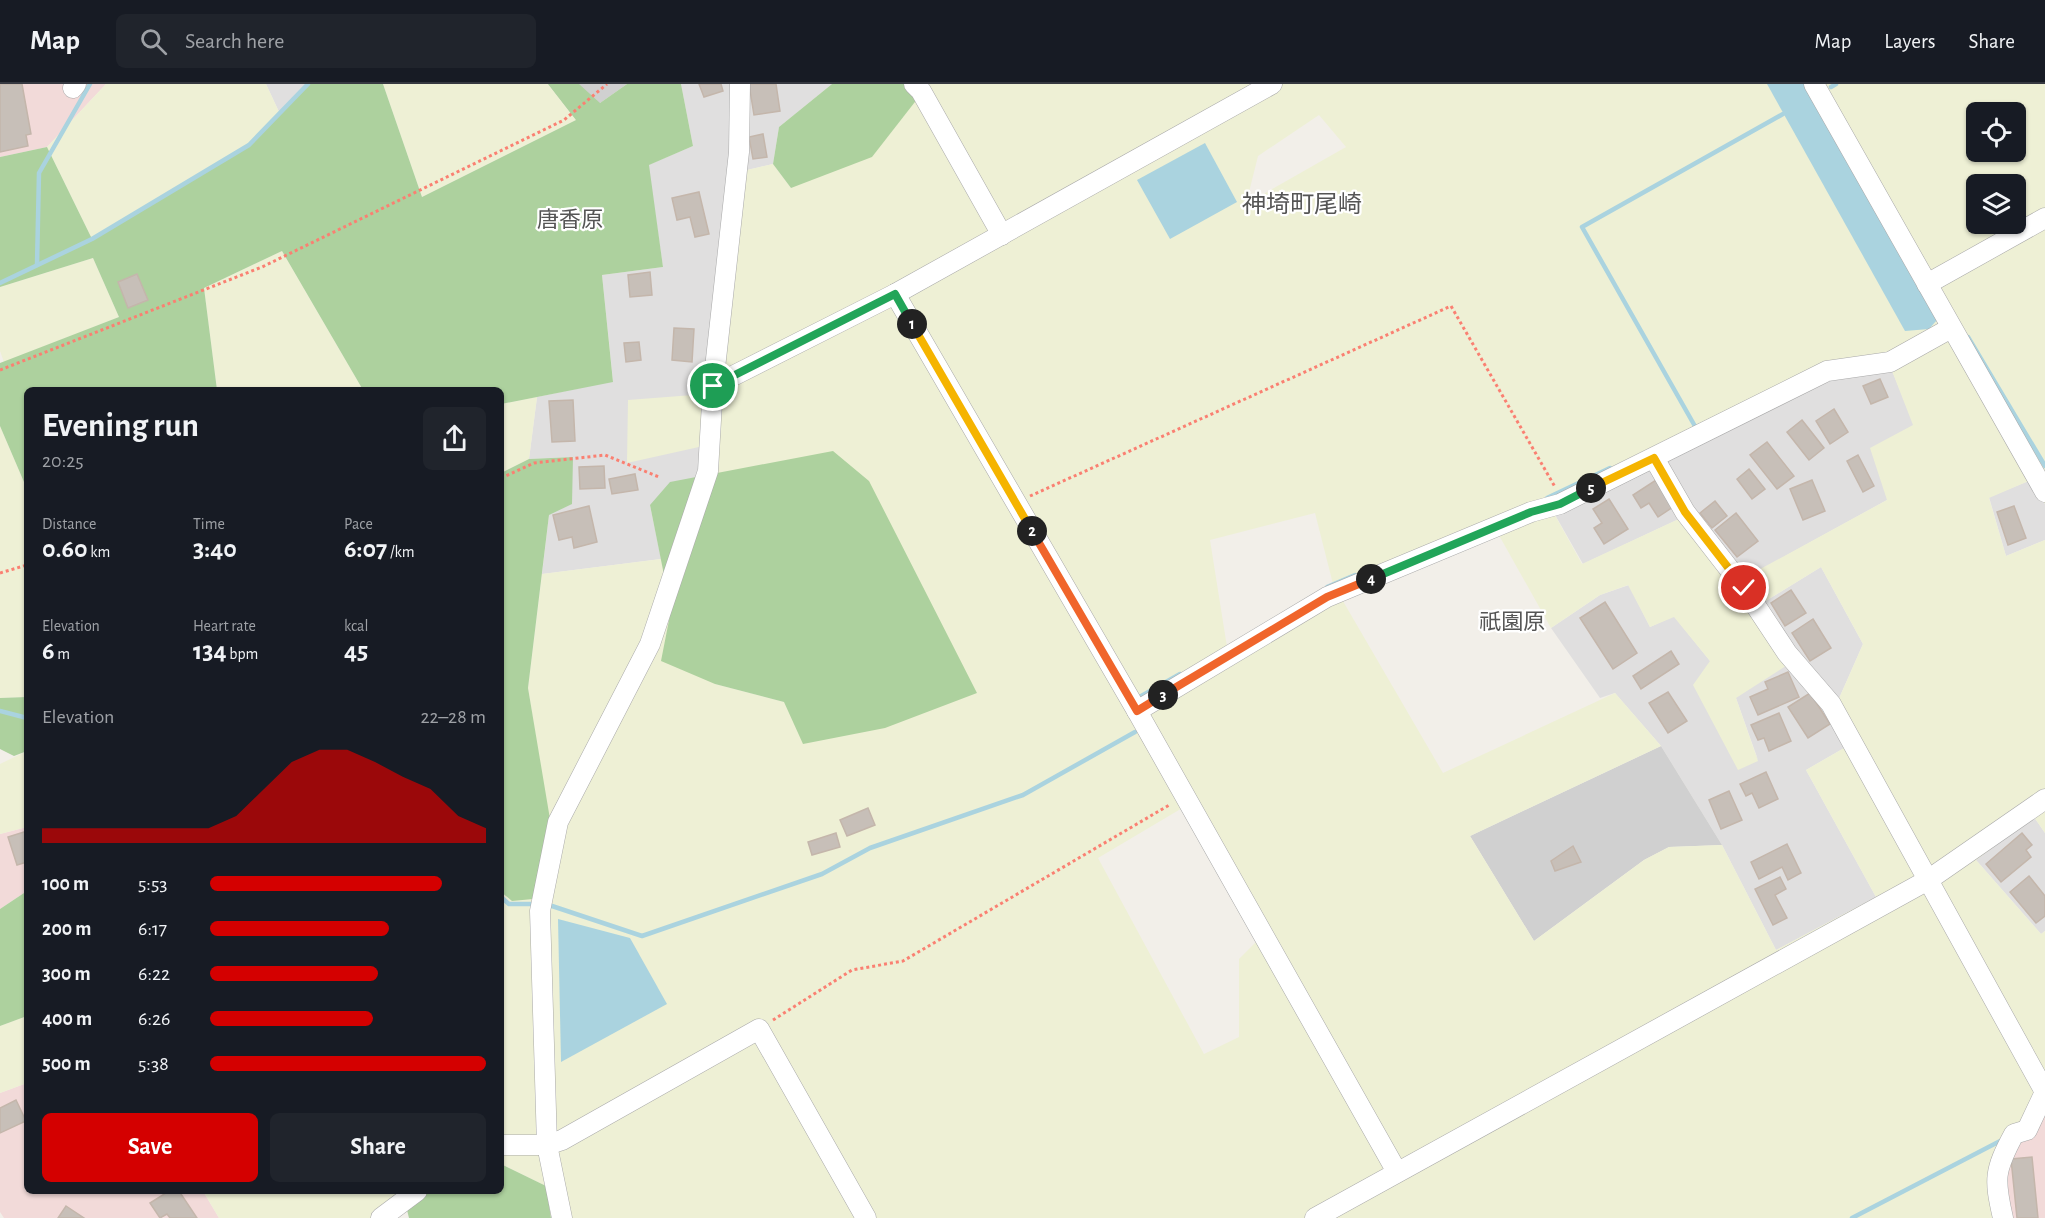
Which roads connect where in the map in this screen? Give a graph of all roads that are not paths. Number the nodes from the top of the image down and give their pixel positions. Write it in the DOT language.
graph roads {
  1 [pos="740,84"];
  2 [pos="914,84"];
  3 [pos="1272,84"];
  4 [pos="1814,84"];
  5 [pos="2045,218"];
  6 [pos="1002,235"];
  7 [pos="895,294"];
  8 [pos="1939,305"];
  9 [pos="713,386"];
  10 [pos="1654,458"];
  11 [pos="2045,492"];
  12 [pos="1137,711"];
  13 [pos="2045,799"];
  14 [pos="1928,880"];
  15 [pos="546,1144"];
  16 [pos="504,1145"];
  17 [pos="1397,1172"];
  18 [pos="413,1194"];
  19 [pos="381,1218"];
  20 [pos="562,1218"];
  21 [pos="866,1218"];
  22 [pos="1315,1218"];
  23 [pos="2003,1218"];
  1 -- 9 [label="street"];
  2 -- 6 [label="street"];
  3 -- 6 [label="street"];
  4 -- 8 [label="street"];
  5 -- 8 [label="street"];
  6 -- 7 [label="street"];
  7 -- 9 [label="street"];
  7 -- 12 [label="street"];
  8 -- 10 [label="street"];
  8 -- 11 [label="street"];
  9 -- 15 [label="street"];
  10 -- 12 [label="street"];
  10 -- 14 [label="street"];
  12 -- 17 [label="street"];
  13 -- 14 [label="street"];
  14 -- 17 [label="street"];
  14 -- 23 [label="street"];
  15 -- 16 [label="street"];
  15 -- 20 [label="street"];
  15 -- 21 [label="street"];
  17 -- 22 [label="street"];
  18 -- 19 [label="street"];
}
